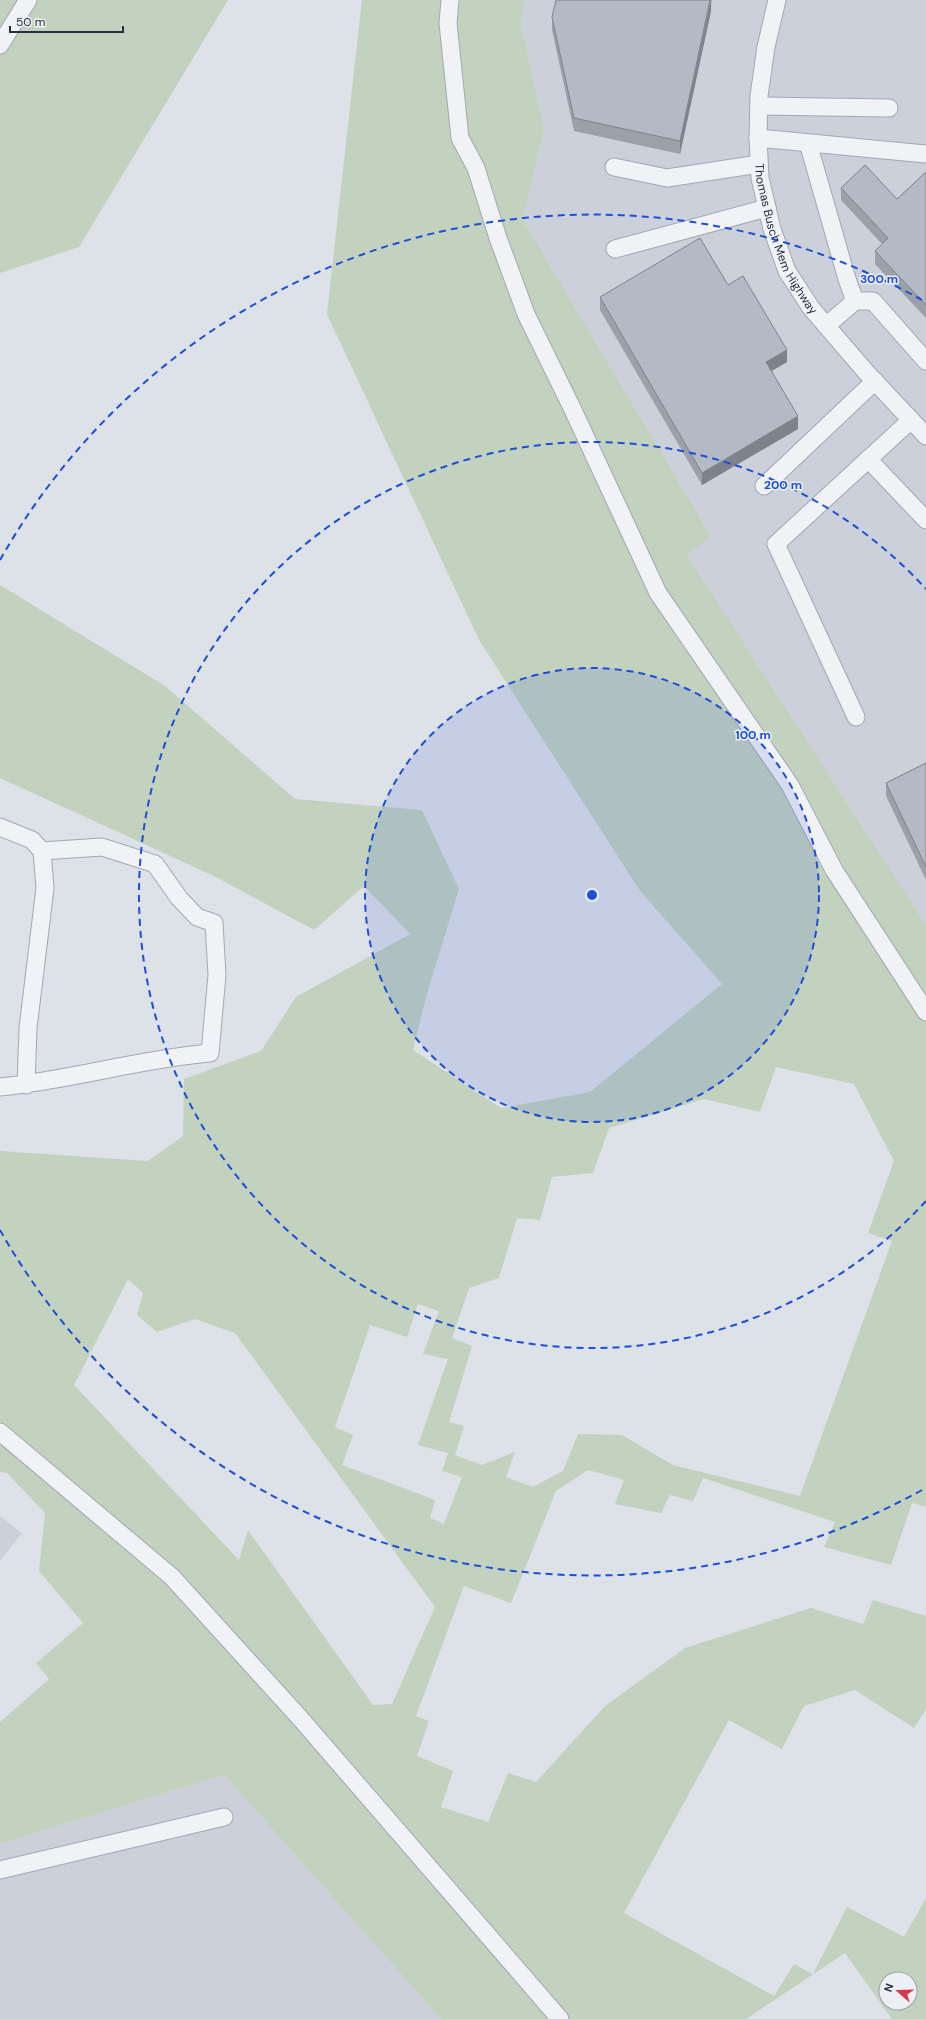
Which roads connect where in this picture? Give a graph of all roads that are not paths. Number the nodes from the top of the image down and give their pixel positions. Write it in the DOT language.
graph roads {
  1 [pos="28,0"];
  2 [pos="450,0"];
  3 [pos="777,0"];
  4 [pos="0,45"];
  5 [pos="759,106"];
  6 [pos="888,108"];
  7 [pos="758,138"];
  8 [pos="808,143"];
  9 [pos="926,154"];
  10 [pos="759,164"];
  11 [pos="614,167"];
  12 [pos="767,208"];
  13 [pos="615,249"];
  14 [pos="855,301"];
  15 [pos="826,326"];
  16 [pos="926,361"];
  17 [pos="875,381"];
  18 [pos="911,420"];
  19 [pos="926,436"];
  20 [pos="868,459"];
  21 [pos="764,486"];
  22 [pos="926,520"];
  23 [pos="856,717"];
  24 [pos="0,827"];
  25 [pos="42,851"];
  26 [pos="926,1012"];
  27 [pos="26,1085"];
  28 [pos="0,1087"];
  29 [pos="0,1432"];
  30 [pos="224,1816"];
  31 [pos="0,1870"];
  32 [pos="560,2019"];
  1 -- 4 [label="street"];
  2 -- 26 [label="street"];
  3 -- 5 [label="street, Thomas Busch Mem Highway"];
  5 -- 6 [label="street"];
  5 -- 7 [label="street, Thomas Busch Mem Highway"];
  7 -- 8 [label="street"];
  7 -- 10 [label="street, Thomas Busch Mem Highway"];
  8 -- 9 [label="street"];
  8 -- 14 [label="street"];
  10 -- 11 [label="street"];
  10 -- 12 [label="street, Thomas Busch Mem Highway"];
  12 -- 13 [label="street"];
  12 -- 15 [label="street, Thomas Busch Mem Highway"];
  14 -- 15 [label="street"];
  14 -- 16 [label="street"];
  15 -- 17 [label="street, Thomas Busch Mem Highway"];
  17 -- 18 [label="street, Thomas Busch Mem Highway"];
  17 -- 21 [label="street"];
  18 -- 19 [label="street, Thomas Busch Mem Highway"];
  18 -- 20 [label="street"];
  20 -- 22 [label="street"];
  20 -- 23 [label="street"];
  24 -- 25 [label="street"];
  25 -- 27 [label="street"];
  25 -- 27 [label="street"];
  27 -- 28 [label="street"];
  29 -- 32 [label="street"];
  30 -- 31 [label="street"];
}
